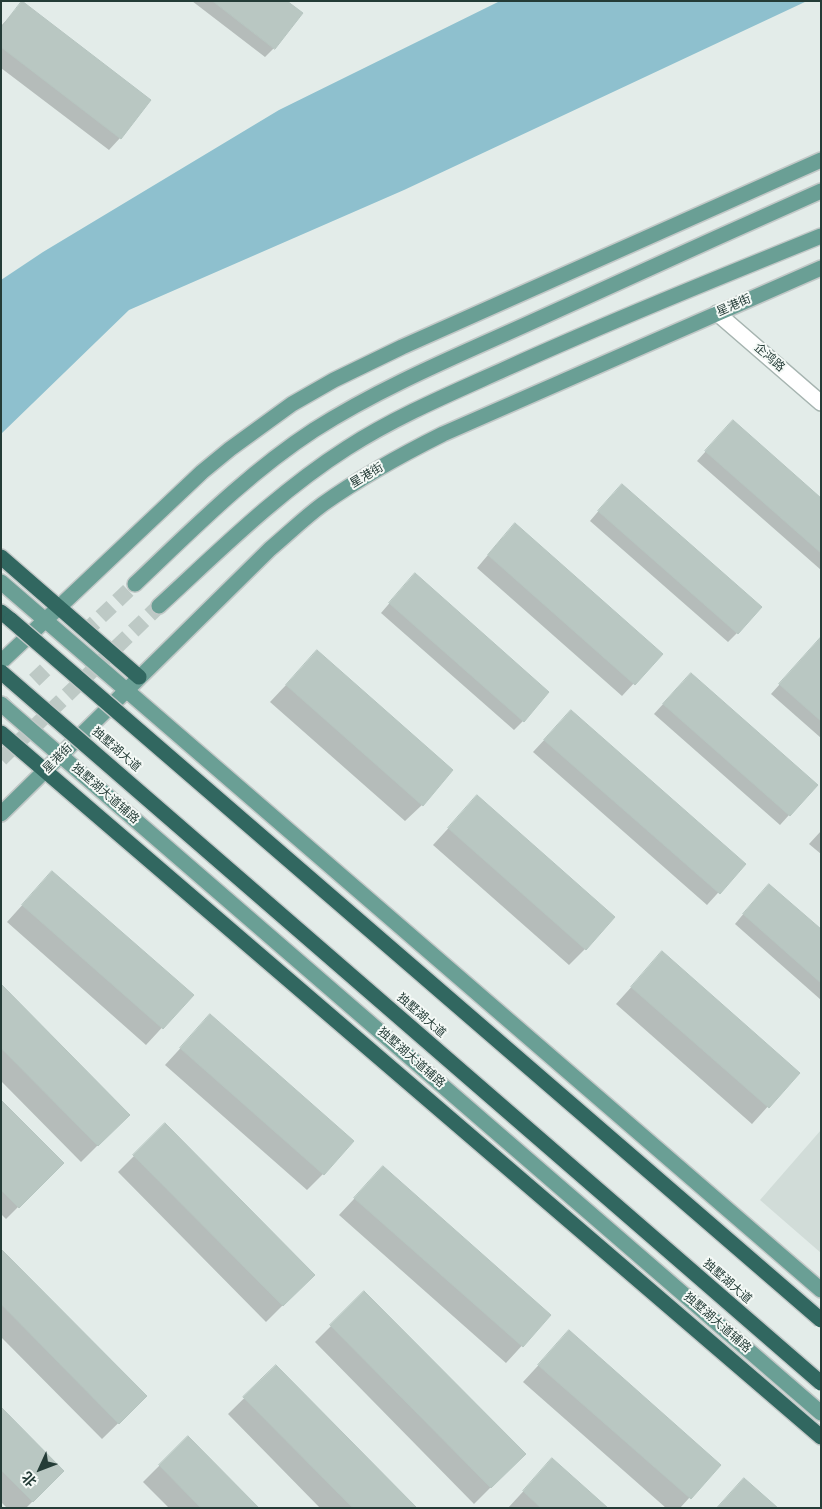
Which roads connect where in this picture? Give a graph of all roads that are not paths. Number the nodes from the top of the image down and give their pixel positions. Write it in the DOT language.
graph roads {
  1 [pos="821,160"];
  2 [pos="821,191"];
  3 [pos="821,236"];
  4 [pos="821,268"];
  5 [pos="717,314"];
  6 [pos="821,403"];
  7 [pos="1,557"];
  8 [pos="1,582"];
  9 [pos="135,584"];
  10 [pos="159,606"];
  11 [pos="59,607"];
  12 [pos="1,612"];
  13 [pos="46,620"];
  14 [pos="1,662"];
  15 [pos="1,672"];
  16 [pos="140,677"];
  17 [pos="126,689"];
  18 [pos="1,704"];
  19 [pos="1,733"];
  20 [pos="61,756"];
  21 [pos="46,771"];
  22 [pos="1,814"];
  23 [pos="821,1290"];
  24 [pos="821,1320"];
  25 [pos="821,1383"];
  26 [pos="821,1412"];
  27 [pos="821,1437"];
  1 -- 11 [label="main road"];
  2 -- 9 [label="main road"];
  3 -- 10 [label="main road"];
  4 -- 5 [label="main road, 星港街"];
  5 -- 6 [label="street, 企鸿路"];
  5 -- 16 [label="main road, 星港街"];
  7 -- 11 [label="highway"];
  8 -- 13 [label="main road"];
  11 -- 13 [label="main road"];
  11 -- 16 [label="highway"];
  12 -- 24 [label="highway, bridge"];
  13 -- 14 [label="main road"];
  13 -- 17 [label="main road"];
  15 -- 25 [label="highway, 独墅湖大道, bridge"];
  16 -- 17 [label="main road, 星港街"];
  17 -- 20 [label="main road, 星港街"];
  17 -- 23 [label="main road"];
  18 -- 20 [label="main road, 独墅湖大道辅路"];
  19 -- 21 [label="highway"];
  20 -- 21 [label="main road, 星港街"];
  20 -- 26 [label="main road, 独墅湖大道辅路"];
  21 -- 22 [label="main road, 星港街"];
  21 -- 27 [label="highway"];
}
